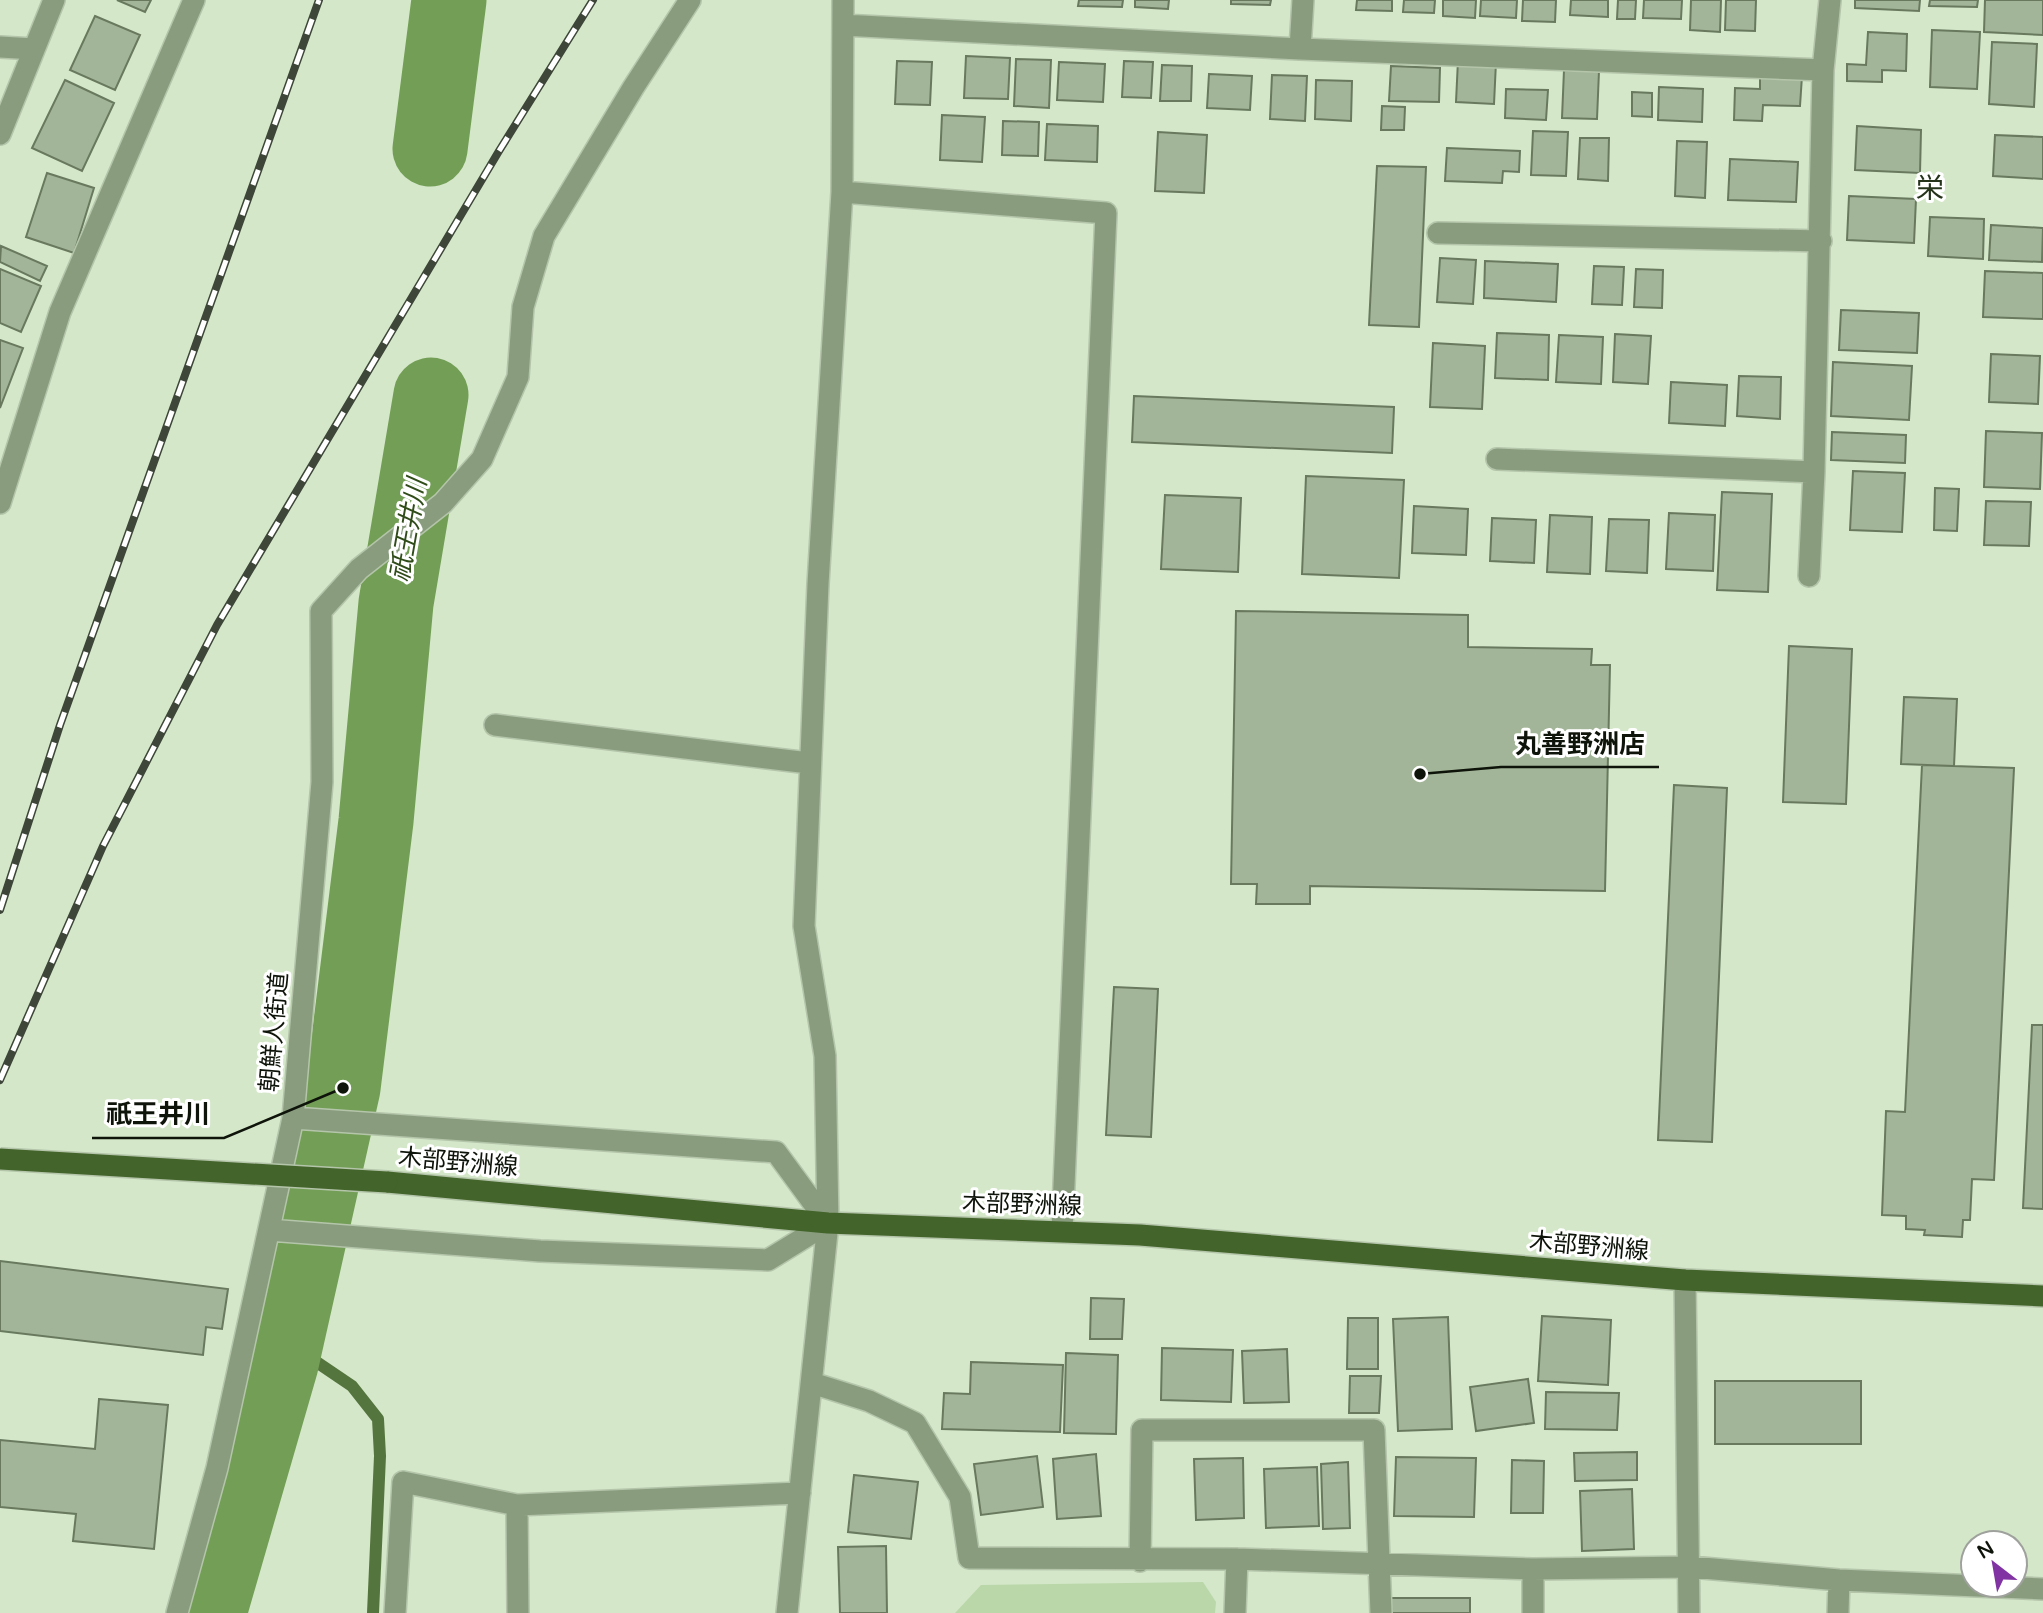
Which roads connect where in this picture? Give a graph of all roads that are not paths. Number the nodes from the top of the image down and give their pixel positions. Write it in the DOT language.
graph roads {
  1 [pos="54,0"];
  2 [pos="194,0"];
  3 [pos="690,0"];
  4 [pos="843,0"];
  5 [pos="1303,0"];
  6 [pos="1830,0"];
  7 [pos="843,25"];
  8 [pos="0,47"];
  9 [pos="34,49"];
  10 [pos="1300,49"];
  11 [pos="1823,69"];
  12 [pos="0,134"];
  13 [pos="842,192"];
  14 [pos="1438,233"];
  15 [pos="1821,241"];
  16 [pos="1497,459"];
  17 [pos="1814,472"];
  18 [pos="0,503"];
  19 [pos="1809,576"];
  20 [pos="495,725"];
  21 [pos="809,763"];
  22 [pos="303,1119"];
  23 [pos="0,1159"];
  24 [pos="828,1223"];
  25 [pos="279,1231"];
  26 [pos="1062,1231"];
  27 [pos="1685,1280"];
  28 [pos="2043,1296"];
  29 [pos="812,1383"];
  30 [pos="800,1493"];
  31 [pos="517,1505"];
  32 [pos="1237,1559"];
  33 [pos="1140,1561"];
  34 [pos="1380,1563"];
  35 [pos="1691,1567"];
  36 [pos="1533,1569"];
  37 [pos="1839,1580"];
  38 [pos="2043,1590"];
  39 [pos="177,1613"];
  40 [pos="395,1613"];
  41 [pos="518,1613"];
  42 [pos="786,1613"];
  43 [pos="1236,1613"];
  44 [pos="1381,1613"];
  45 [pos="1533,1613"];
  46 [pos="1689,1613"];
  47 [pos="1838,1613"];
  1 -- 9 [label="street"];
  2 -- 18 [label="street"];
  3 -- 22 [label="street, 朝鮮人街道"];
  4 -- 7 [label="street"];
  5 -- 10 [label="street"];
  6 -- 11 [label="street"];
  7 -- 10 [label="street"];
  7 -- 13 [label="street"];
  8 -- 9 [label="street"];
  9 -- 12 [label="street"];
  10 -- 11 [label="street"];
  11 -- 15 [label="street"];
  13 -- 21 [label="street"];
  13 -- 26 [label="street"];
  14 -- 15 [label="street"];
  15 -- 17 [label="street"];
  16 -- 17 [label="street"];
  17 -- 19 [label="street"];
  20 -- 21 [label="street"];
  21 -- 24 [label="street"];
  22 -- 24 [label="street"];
  22 -- 25 [label="street, 朝鮮人街道"];
  23 -- 24 [label="main road, 木部野洲線, bridge"];
  24 -- 25 [label="street"];
  24 -- 26 [label="main road, 木部野洲線"];
  24 -- 29 [label="street"];
  25 -- 39 [label="street, 朝鮮人街道"];
  26 -- 27 [label="main road, 木部野洲線"];
  27 -- 28 [label="main road, 木部野洲線"];
  27 -- 35 [label="street"];
  29 -- 30 [label="street"];
  29 -- 33 [label="street"];
  30 -- 31 [label="street"];
  30 -- 42 [label="street"];
  31 -- 40 [label="street"];
  31 -- 41 [label="street"];
  32 -- 33 [label="street"];
  32 -- 34 [label="street"];
  32 -- 43 [label="street"];
  33 -- 34 [label="street"];
  34 -- 36 [label="street"];
  34 -- 44 [label="street"];
  35 -- 36 [label="street"];
  35 -- 37 [label="street"];
  35 -- 46 [label="street"];
  36 -- 45 [label="street"];
  37 -- 38 [label="street"];
  37 -- 47 [label="street"];
}
